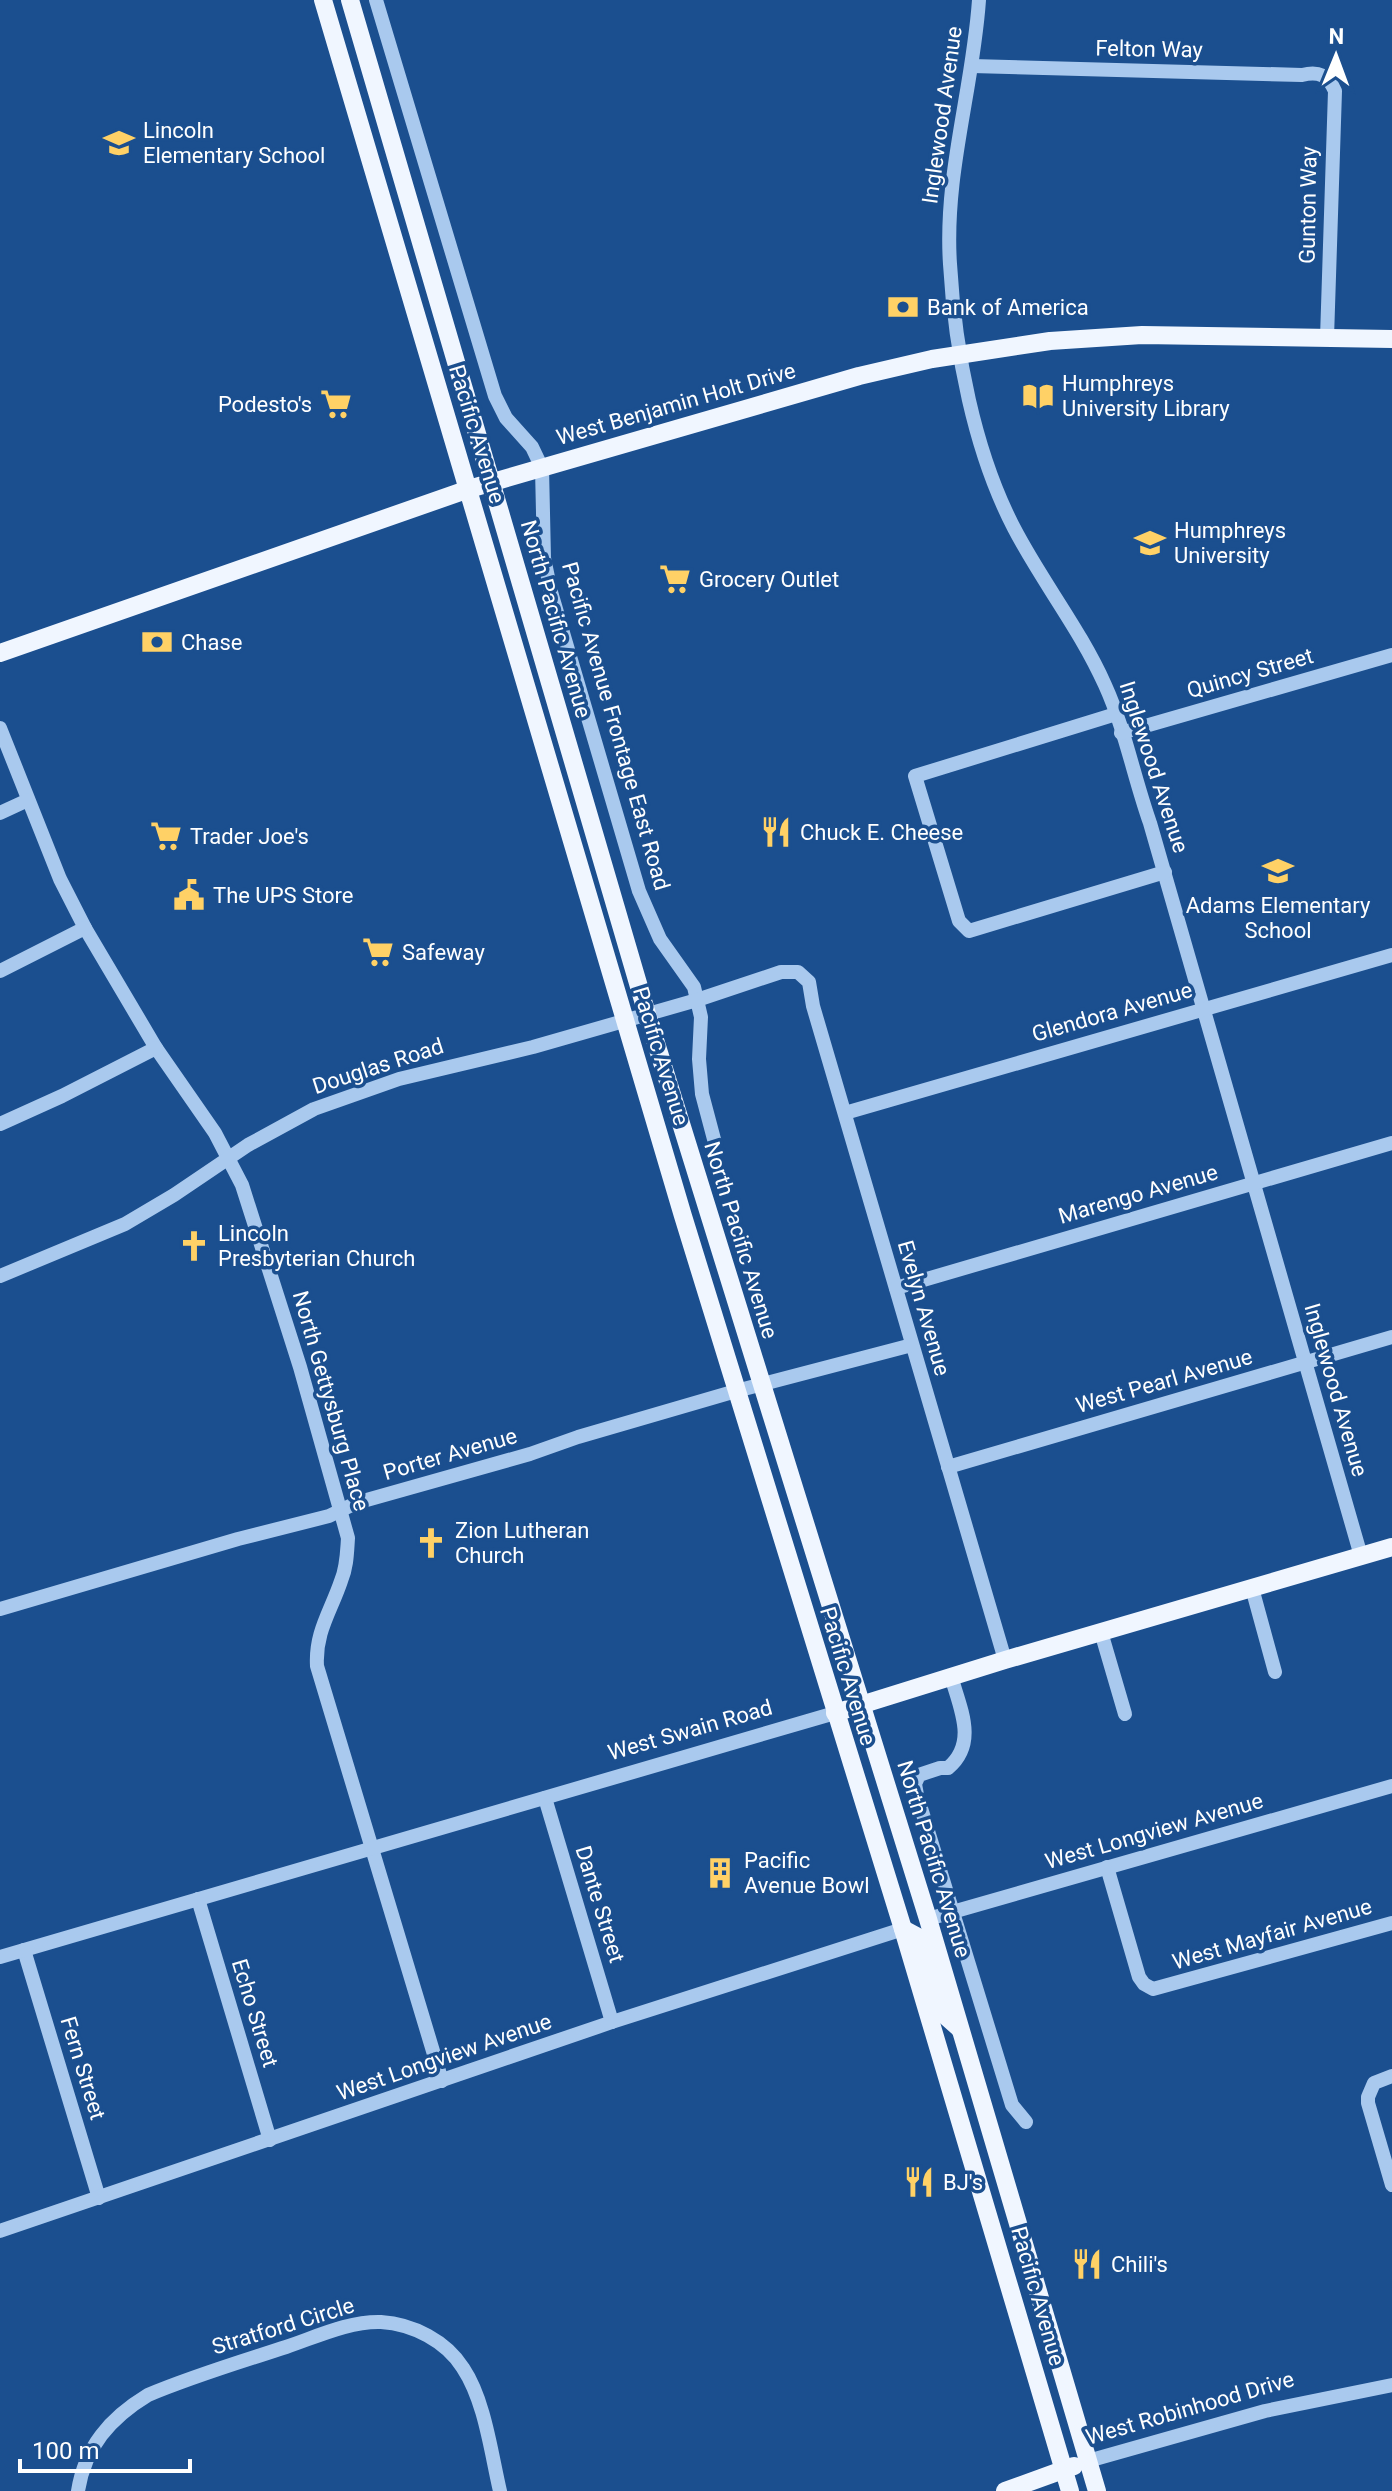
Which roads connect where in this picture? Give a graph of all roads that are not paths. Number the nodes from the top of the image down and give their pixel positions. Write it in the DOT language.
graph roads {
  1 [pos="323,0"];
  2 [pos="350,0"];
  3 [pos="376,0"];
  4 [pos="979,0"];
  5 [pos="972,66"];
  6 [pos="1325,76"];
  7 [pos="1327,338"];
  8 [pos="1392,339"];
  9 [pos="962,354"];
  10 [pos="542,468"];
  11 [pos="491,483"];
  12 [pos="469,489"];
  13 [pos="0,653"];
  14 [pos="1392,655"];
  15 [pos="1116,714"];
  16 [pos="0,728"];
  17 [pos="1121,733"];
  18 [pos="28,800"];
  19 [pos="0,813"];
  20 [pos="1165,872"];
  21 [pos="85,928"];
  22 [pos="1392,955"];
  23 [pos="0,971"];
  24 [pos="798,972"];
  25 [pos="697,1000"];
  26 [pos="1203,1008"];
  27 [pos="647,1014"];
  28 [pos="625,1020"];
  29 [pos="156,1048"];
  30 [pos="845,1113"];
  31 [pos="0,1124"];
  32 [pos="715,1143"];
  33 [pos="1392,1143"];
  34 [pos="229,1158"];
  35 [pos="1253,1183"];
  36 [pos="0,1276"];
  37 [pos="896,1288"];
  38 [pos="1392,1337"];
  39 [pos="912,1345"];
  40 [pos="1306,1362"];
  41 [pos="760,1385"];
  42 [pos="736,1391"];
  43 [pos="948,1467"];
  44 [pos="341,1510"];
  45 [pos="1392,1547"];
  46 [pos="1361,1556"];
  47 [pos="1252,1588"];
  48 [pos="0,1609"];
  49 [pos="1101,1632"];
  50 [pos="1005,1660"];
  51 [pos="1275,1672"];
  52 [pos="951,1676"];
  53 [pos="860,1704"];
  54 [pos="835,1713"];
  55 [pos="1125,1714"];
  56 [pos="1392,1786"];
  57 [pos="545,1798"];
  58 [pos="372,1849"];
  59 [pos="878,1851"];
  60 [pos="1107,1867"];
  61 [pos="198,1899"];
  62 [pos="953,1910"];
  63 [pos="928,1919"];
  64 [pos="1392,1923"];
  65 [pos="903,1929"];
  66 [pos="24,1950"];
  67 [pos="0,1957"];
  68 [pos="612,2022"];
  69 [pos="961,2030"];
  70 [pos="1392,2076"];
  71 [pos="442,2081"];
  72 [pos="1026,2122"];
  73 [pos="962,2126"];
  74 [pos="270,2140"];
  75 [pos="1392,2185"];
  76 [pos="99,2198"];
  77 [pos="1015,2211"];
  78 [pos="0,2231"];
  79 [pos="1392,2385"];
  80 [pos="1088,2461"];
  81 [pos="1064,2469"];
  82 [pos="78,2491"];
  83 [pos="500,2491"];
  84 [pos="1005,2491"];
  85 [pos="1070,2491"];
  86 [pos="1097,2491"];
  1 -- 12 [label="main road, Pacific Avenue"];
  2 -- 11 [label="main road, North Pacific Avenue"];
  3 -- 10 [label="street"];
  4 -- 5 [label="street, Inglewood Avenue"];
  5 -- 6 [label="street, Felton Way"];
  5 -- 9 [label="street, Inglewood Avenue"];
  6 -- 7 [label="street, Gunton Way"];
  7 -- 8 [label="main road, West Benjamin Holt Drive"];
  7 -- 9 [label="main road, West Benjamin Holt Drive"];
  9 -- 10 [label="main road, West Benjamin Holt Drive"];
  9 -- 15 [label="street, Inglewood Avenue"];
  10 -- 11 [label="main road, West Benjamin Holt Drive"];
  10 -- 25 [label="street, Pacific Avenue Frontage East Road"];
  11 -- 12 [label="main road, West Benjamin Holt Drive"];
  11 -- 27 [label="main road, North Pacific Avenue"];
  12 -- 13 [label="main road, West Benjamin Holt Drive"];
  12 -- 28 [label="main road, Pacific Avenue"];
  14 -- 17 [label="street, Quincy Street"];
  15 -- 17 [label="street, Inglewood Avenue"];
  15 -- 20 [label="street"];
  16 -- 18 [label="street, North Gettysburg Place"];
  17 -- 20 [label="street, Inglewood Avenue"];
  18 -- 19 [label="street"];
  18 -- 21 [label="street, North Gettysburg Place"];
  20 -- 26 [label="street, Inglewood Avenue"];
  21 -- 23 [label="street"];
  21 -- 29 [label="street, North Gettysburg Place"];
  22 -- 26 [label="street, Glendora Avenue"];
  24 -- 25 [label="street, Douglas Road"];
  24 -- 30 [label="street, Evelyn Avenue"];
  25 -- 27 [label="street, Douglas Road"];
  25 -- 32 [label="street, Pacific Avenue Frontage East Road"];
  26 -- 30 [label="street, Glendora Avenue"];
  26 -- 35 [label="street, Inglewood Avenue"];
  27 -- 28 [label="street, Douglas Road"];
  27 -- 41 [label="main road, North Pacific Avenue"];
  28 -- 34 [label="street, Douglas Road"];
  28 -- 42 [label="main road, Pacific Avenue"];
  29 -- 31 [label="street"];
  29 -- 34 [label="street, North Gettysburg Place"];
  30 -- 37 [label="street, Evelyn Avenue"];
  33 -- 35 [label="street, Marengo Avenue"];
  34 -- 36 [label="street, Douglas Road"];
  34 -- 44 [label="street, North Gettysburg Place"];
  35 -- 37 [label="street, Marengo Avenue"];
  35 -- 40 [label="street, Inglewood Avenue"];
  37 -- 39 [label="street, Evelyn Avenue"];
  38 -- 40 [label="street, West Pearl Avenue"];
  39 -- 41 [label="street, Porter Avenue"];
  39 -- 43 [label="street, Evelyn Avenue"];
  40 -- 43 [label="street, West Pearl Avenue"];
  40 -- 46 [label="street, Inglewood Avenue"];
  41 -- 42 [label="street, Porter Avenue"];
  41 -- 53 [label="main road, North Pacific Avenue"];
  42 -- 44 [label="street, Porter Avenue"];
  42 -- 54 [label="main road, Pacific Avenue"];
  43 -- 50 [label="street, Evelyn Avenue"];
  44 -- 48 [label="street, Porter Avenue"];
  44 -- 58 [label="street, North Gettysburg Place"];
  45 -- 46 [label="main road, West Swain Road"];
  46 -- 47 [label="main road, West Swain Road"];
  47 -- 49 [label="main road, West Swain Road"];
  47 -- 51 [label="street"];
  49 -- 50 [label="main road, West Swain Road"];
  49 -- 55 [label="street"];
  50 -- 52 [label="main road, West Swain Road"];
  52 -- 53 [label="main road, West Swain Road"];
  52 -- 62 [label="street"];
  53 -- 54 [label="main road, West Swain Road"];
  53 -- 63 [label="main road, North Pacific Avenue"];
  54 -- 57 [label="street, West Swain Road"];
  54 -- 59 [label="main road, Pacific Avenue"];
  56 -- 60 [label="street, West Longview Avenue"];
  57 -- 58 [label="street, West Swain Road"];
  57 -- 68 [label="street, Dante Street"];
  58 -- 61 [label="street, West Swain Road"];
  58 -- 71 [label="street, North Gettysburg Place"];
  59 -- 63 [label="main road"];
  59 -- 65 [label="main road, Pacific Avenue"];
  60 -- 62 [label="street, West Longview Avenue"];
  60 -- 64 [label="street, West Mayfair Avenue"];
  61 -- 66 [label="street, West Swain Road"];
  61 -- 74 [label="street, Echo Street"];
  62 -- 63 [label="street, West Longview Avenue"];
  62 -- 72 [label="street"];
  63 -- 69 [label="main road, North Pacific Avenue"];
  65 -- 68 [label="street, West Longview Avenue"];
  65 -- 69 [label="main road"];
  65 -- 73 [label="main road, Pacific Avenue"];
  66 -- 67 [label="street, West Swain Road"];
  66 -- 76 [label="street, Fern Street"];
  68 -- 71 [label="street, West Longview Avenue"];
  69 -- 77 [label="main road, North Pacific Avenue"];
  70 -- 75 [label="street"];
  71 -- 74 [label="street, West Longview Avenue"];
  73 -- 77 [label="main road"];
  73 -- 81 [label="main road, Pacific Avenue"];
  74 -- 76 [label="street, West Longview Avenue"];
  76 -- 78 [label="street, West Longview Avenue"];
  77 -- 80 [label="main road, North Pacific Avenue"];
  79 -- 80 [label="street, West Robinhood Drive"];
  80 -- 81 [label="main road, West Robinhood Drive"];
  80 -- 86 [label="main road, North Pacific Avenue"];
  81 -- 84 [label="main road, West Robinhood Drive"];
  81 -- 85 [label="main road, Pacific Avenue"];
  82 -- 83 [label="street, Stratford Circle"];
}
